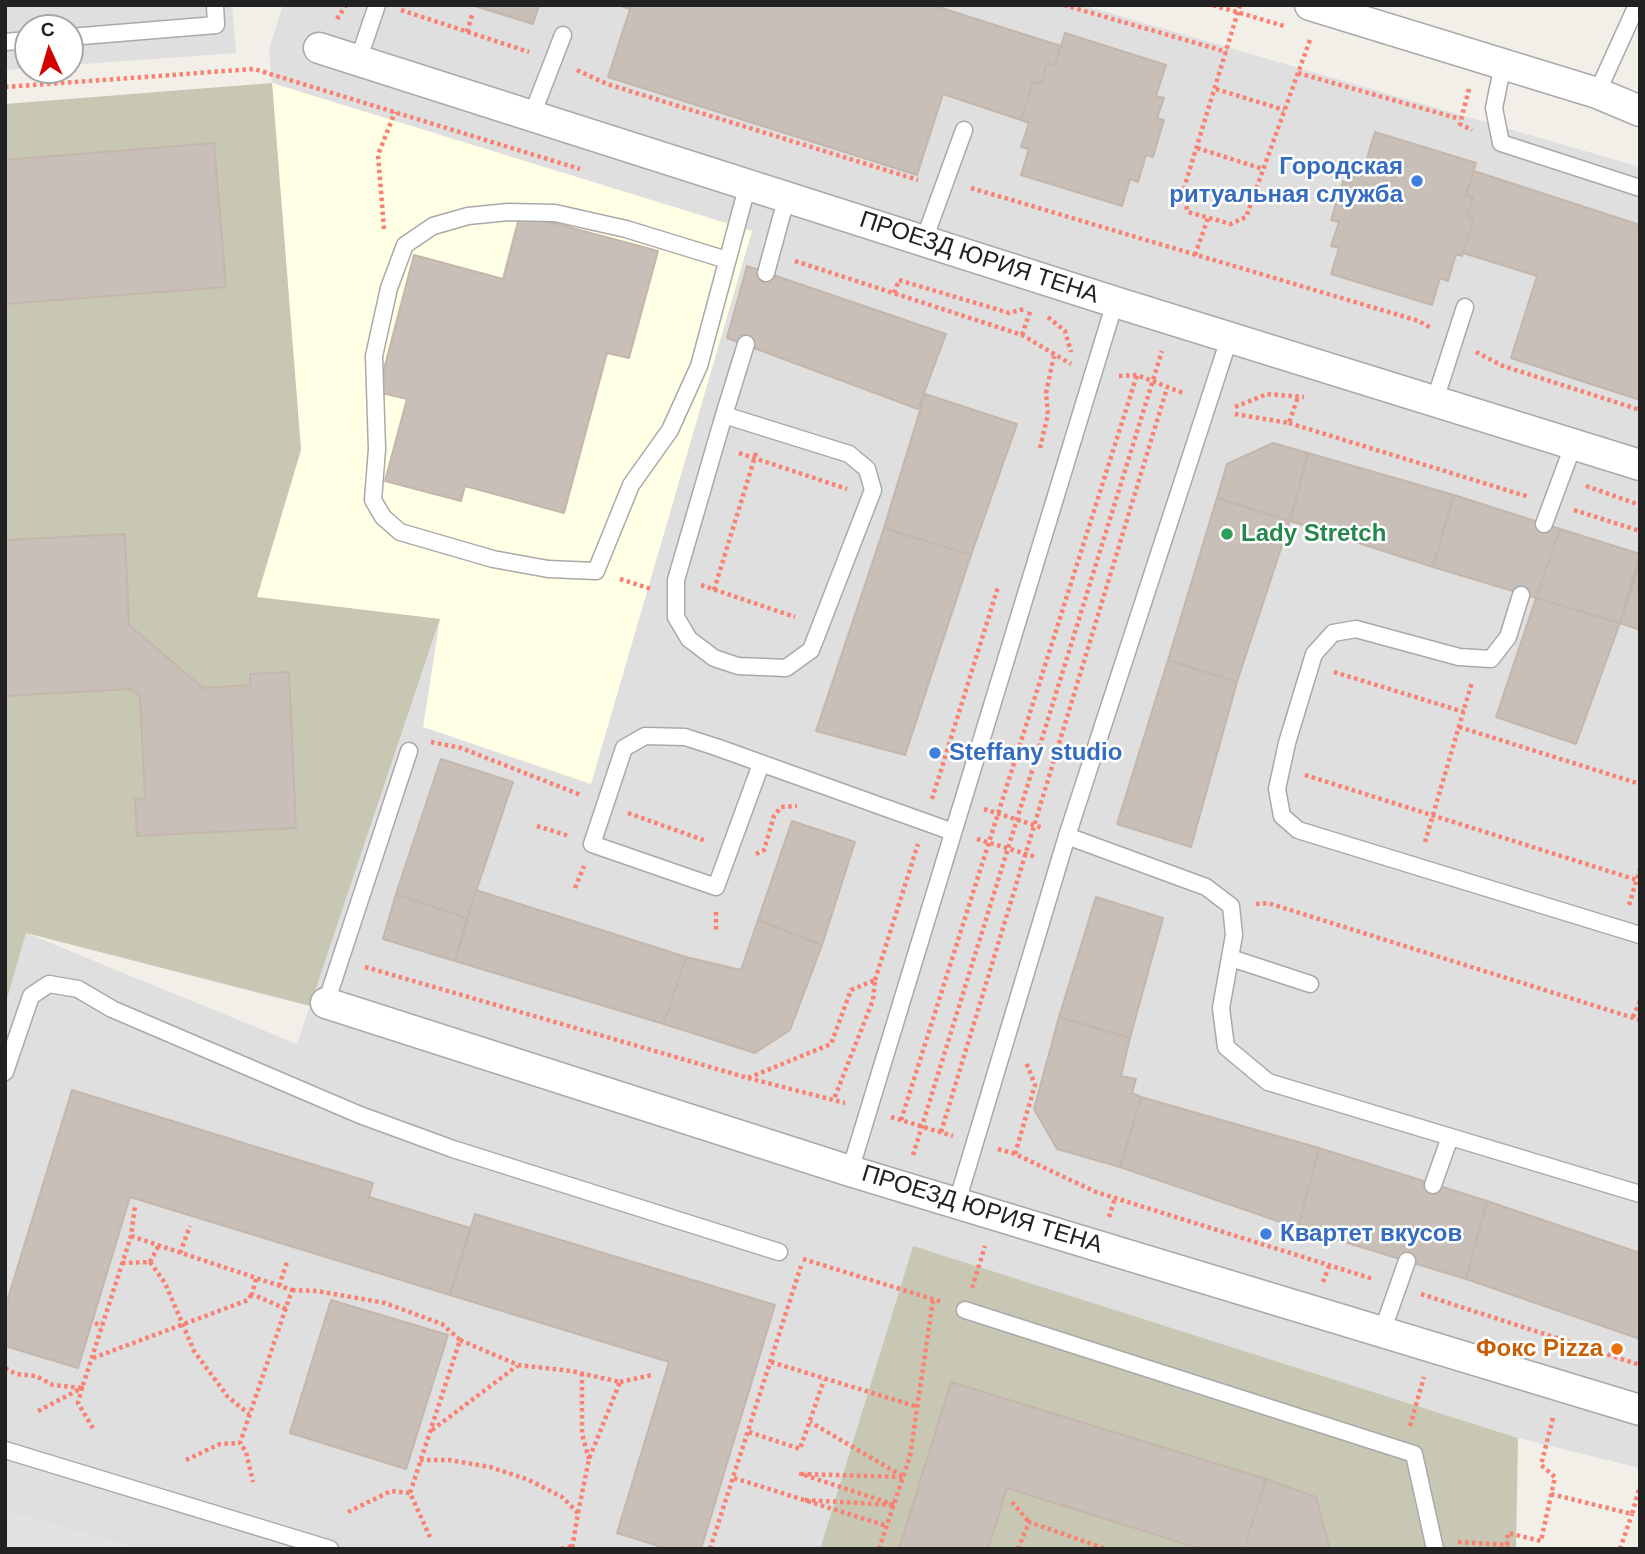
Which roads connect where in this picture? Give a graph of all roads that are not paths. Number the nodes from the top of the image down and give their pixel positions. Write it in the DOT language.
graph roads {
  1 [pos="215,5"];
  2 [pos="377,5"];
  3 [pos="1637,5"];
  4 [pos="1314,6"];
  5 [pos="563,35"];
  6 [pos="84,36"];
  7 [pos="319,48"];
  8 [pos="358,61"];
  9 [pos="1503,64"];
  10 [pos="1597,93"];
  11 [pos="1640,111"];
  12 [pos="532,116"];
  13 [pos="964,130"];
  14 [pos="748,184"];
  15 [pos="1640,188"];
  16 [pos="787,196"];
  17 [pos="924,240"];
  18 [pos="727,260"];
  19 [pos="766,273"];
  20 [pos="1115,302"];
  21 [pos="1465,307"];
  22 [pos="1230,336"];
  23 [pos="746,344"];
  24 [pos="1435,400"];
  25 [pos="724,415"];
  26 [pos="1574,443"];
  27 [pos="1640,465"];
  28 [pos="1544,524"];
  29 [pos="1521,595"];
  30 [pos="410,751"];
  31 [pos="761,764"];
  32 [pos="953,832"];
  33 [pos="1067,836"];
  34 [pos="1640,935"];
  35 [pos="1231,958"];
  36 [pos="1310,984"];
  37 [pos="326,1003"];
  38 [pos="5,1072"];
  39 [pos="1450,1137"];
  40 [pos="850,1171"];
  41 [pos="1433,1185"];
  42 [pos="1640,1194"];
  43 [pos="957,1202"];
  44 [pos="779,1252"];
  45 [pos="1407,1261"];
  46 [pos="965,1310"];
  47 [pos="1382,1332"];
  48 [pos="1640,1410"];
  49 [pos="5,1450"];
  50 [pos="1434,1545"];
  51 [pos="330,1549"];
  1 -- 6 [label="lane"];
  2 -- 8 [label="lane"];
  3 -- 10 [label="lane"];
  4 -- 9 [label="street"];
  5 -- 12 [label="lane"];
  7 -- 8 [label="street, ПРОЕЗД ЮРИЯ ТЕНА"];
  8 -- 12 [label="street, ПРОЕЗД ЮРИЯ ТЕНА"];
  9 -- 10 [label="street"];
  9 -- 15 [label="lane"];
  10 -- 11 [label="street"];
  12 -- 14 [label="street, ПРОЕЗД ЮРИЯ ТЕНА"];
  13 -- 17 [label="lane"];
  14 -- 16 [label="street, ПРОЕЗД ЮРИЯ ТЕНА"];
  14 -- 18 [label="lane"];
  16 -- 17 [label="street, ПРОЕЗД ЮРИЯ ТЕНА"];
  16 -- 19 [label="lane"];
  17 -- 20 [label="street, ПРОЕЗД ЮРИЯ ТЕНА"];
  18 -- 18 [label="lane"];
  20 -- 22 [label="street, ПРОЕЗД ЮРИЯ ТЕНА"];
  20 -- 32 [label="lane"];
  21 -- 24 [label="lane"];
  22 -- 24 [label="street, ПРОЕЗД ЮРИЯ ТЕНА"];
  22 -- 33 [label="lane"];
  23 -- 25 [label="lane"];
  24 -- 26 [label="street, ПРОЕЗД ЮРИЯ ТЕНА"];
  25 -- 25 [label="lane"];
  26 -- 27 [label="street, ПРОЕЗД ЮРИЯ ТЕНА"];
  26 -- 28 [label="lane"];
  29 -- 34 [label="lane"];
  30 -- 37 [label="lane"];
  31 -- 31 [label="lane"];
  31 -- 32 [label="lane"];
  32 -- 40 [label="lane"];
  33 -- 35 [label="lane"];
  33 -- 43 [label="lane"];
  35 -- 36 [label="lane"];
  35 -- 39 [label="lane"];
  37 -- 40 [label="street, ПРОЕЗД ЮРИЯ ТЕНА"];
  38 -- 44 [label="lane"];
  39 -- 41 [label="lane"];
  39 -- 42 [label="lane"];
  40 -- 43 [label="street, ПРОЕЗД ЮРИЯ ТЕНА"];
  43 -- 47 [label="street, ПРОЕЗД ЮРИЯ ТЕНА"];
  45 -- 47 [label="lane"];
  46 -- 50 [label="lane"];
  47 -- 48 [label="street, ПРОЕЗД ЮРИЯ ТЕНА"];
  49 -- 51 [label="lane"];
}
